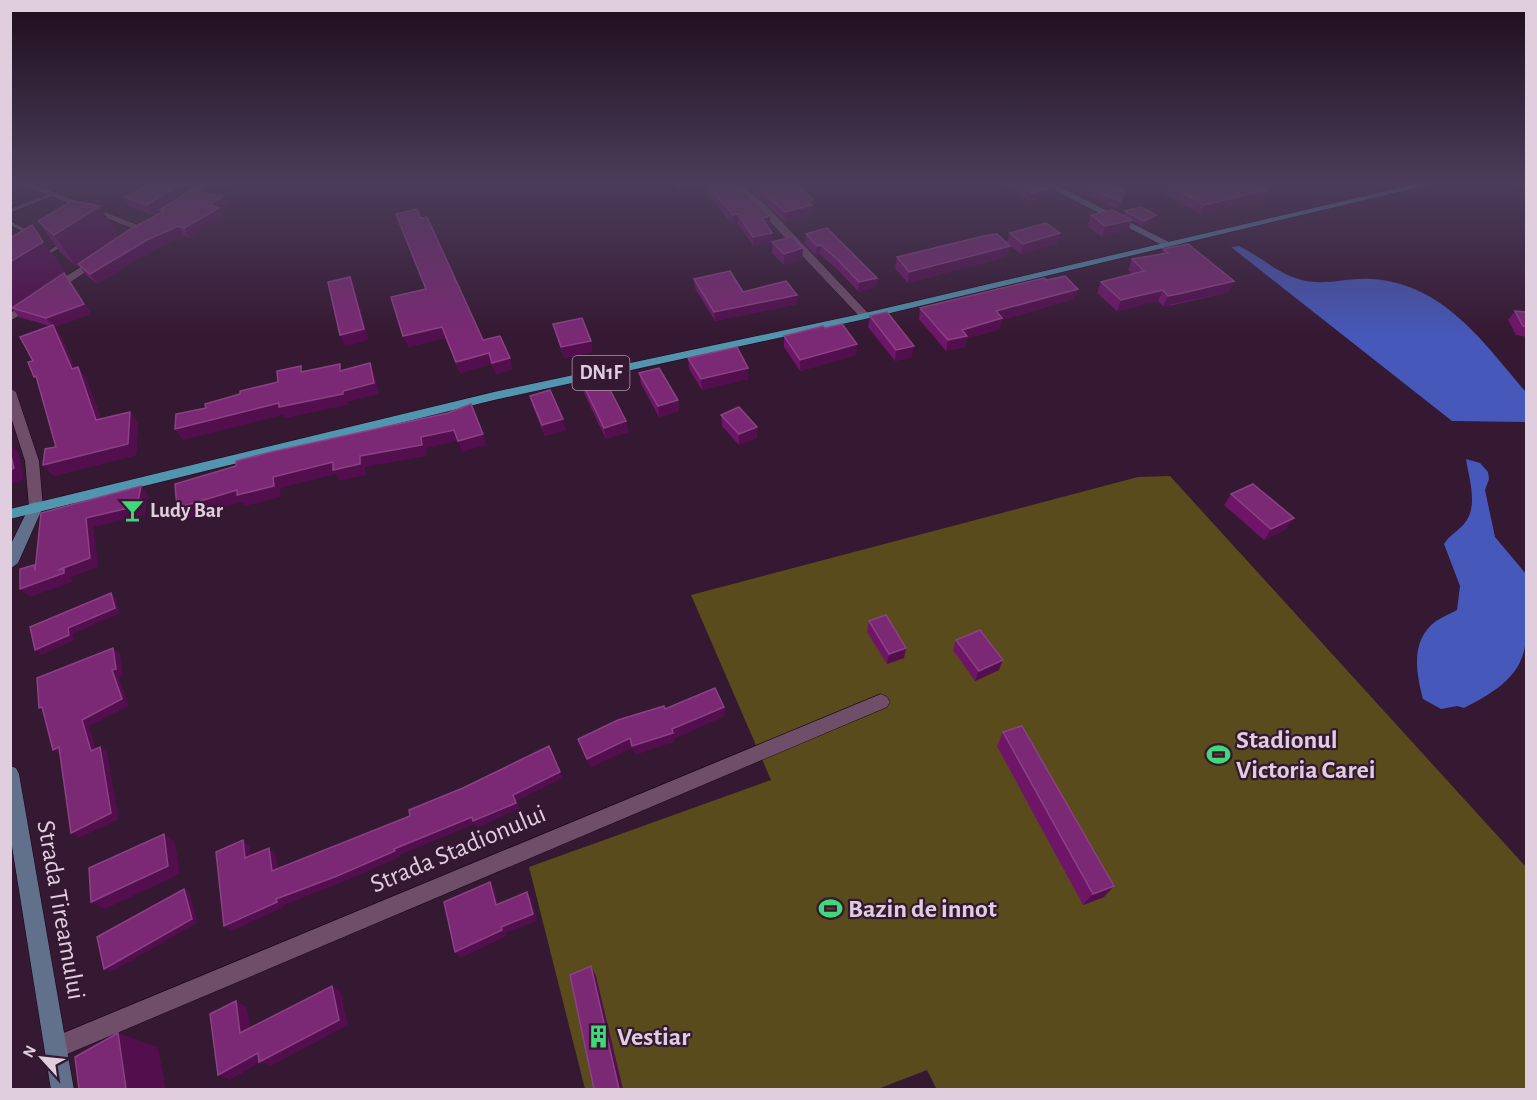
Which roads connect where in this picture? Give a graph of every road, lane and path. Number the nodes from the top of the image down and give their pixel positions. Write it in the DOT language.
graph roads {
  1 [pos="33,235"];
  2 [pos="789,235"];
  3 [pos="1151,235"];
  4 [pos="1205,235"];
  5 [pos="42,240"];
  6 [pos="69,240"];
  7 [pos="1168,244"];
  8 [pos="105,254"];
  9 [pos="30,265"];
  10 [pos="865,316"];
  11 [pos="10,318"];
  12 [pos="10,392"];
  13 [pos="36,507"];
  14 [pos="10,514"];
  15 [pos="10,563"];
  16 [pos="881,702"];
  17 [pos="11,786"];
  18 [pos="57,1047"];
  19 [pos="63,1089"];
  1 -- 5 [label="lane"];
  2 -- 10 [label="street"];
  3 -- 7 [label="main road"];
  4 -- 7 [label="main road, DN1F"];
  6 -- 9 [label="lane"];
  7 -- 10 [label="main road, DN1F"];
  8 -- 11 [label="street"];
  10 -- 13 [label="main road, DN1F"];
  12 -- 13 [label="street"];
  13 -- 14 [label="main road, DN1F"];
  13 -- 15 [label="main road"];
  16 -- 18 [label="street, Strada Stadionului"];
  17 -- 18 [label="main road, Strada Tireamului"];
  18 -- 19 [label="main road, Strada Tireamului"];
}
